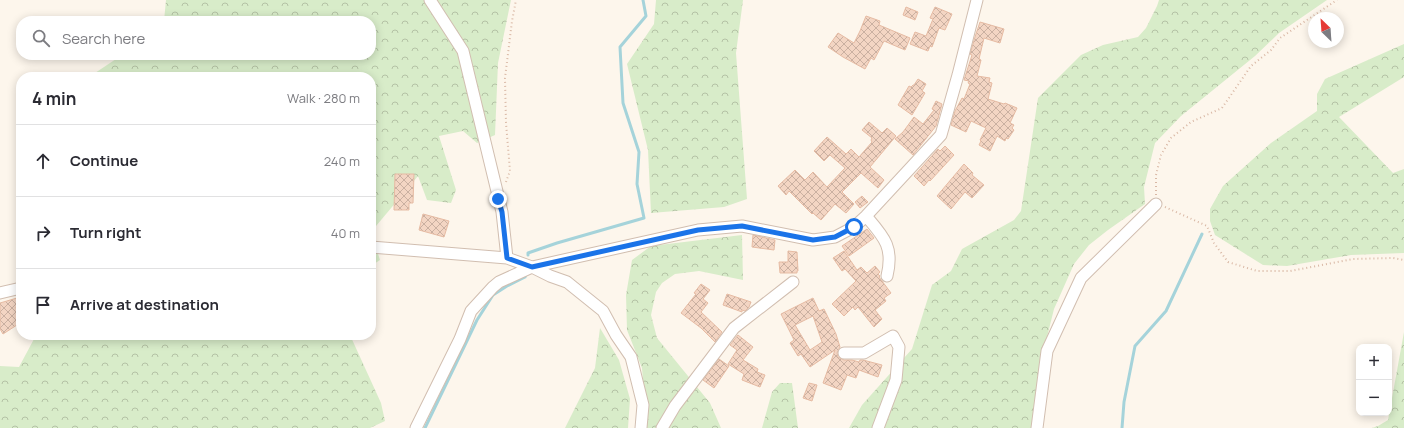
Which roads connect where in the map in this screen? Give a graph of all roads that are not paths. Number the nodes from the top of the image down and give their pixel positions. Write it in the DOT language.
graph roads {
  1 [pos="430,0"];
  2 [pos="977,0"];
  3 [pos="1156,204"];
  4 [pos="866,216"];
  5 [pos="376,247"];
  6 [pos="507,258"];
  7 [pos="532,267"];
  8 [pos="887,276"];
  9 [pos="793,282"];
  10 [pos="16,289"];
  11 [pos="0,293"];
  12 [pos="844,353"];
  13 [pos="416,428"];
  14 [pos="641,428"];
  15 [pos="662,428"];
  16 [pos="878,428"];
  17 [pos="1037,428"];
  1 -- 6 [label="street"];
  2 -- 4 [label="street"];
  3 -- 17 [label="street"];
  4 -- 7 [label="street"];
  4 -- 8 [label="street"];
  5 -- 6 [label="street"];
  6 -- 7 [label="street"];
  7 -- 13 [label="street"];
  7 -- 14 [label="street"];
  9 -- 15 [label="street"];
  10 -- 11 [label="street"];
  12 -- 16 [label="street"];
}
